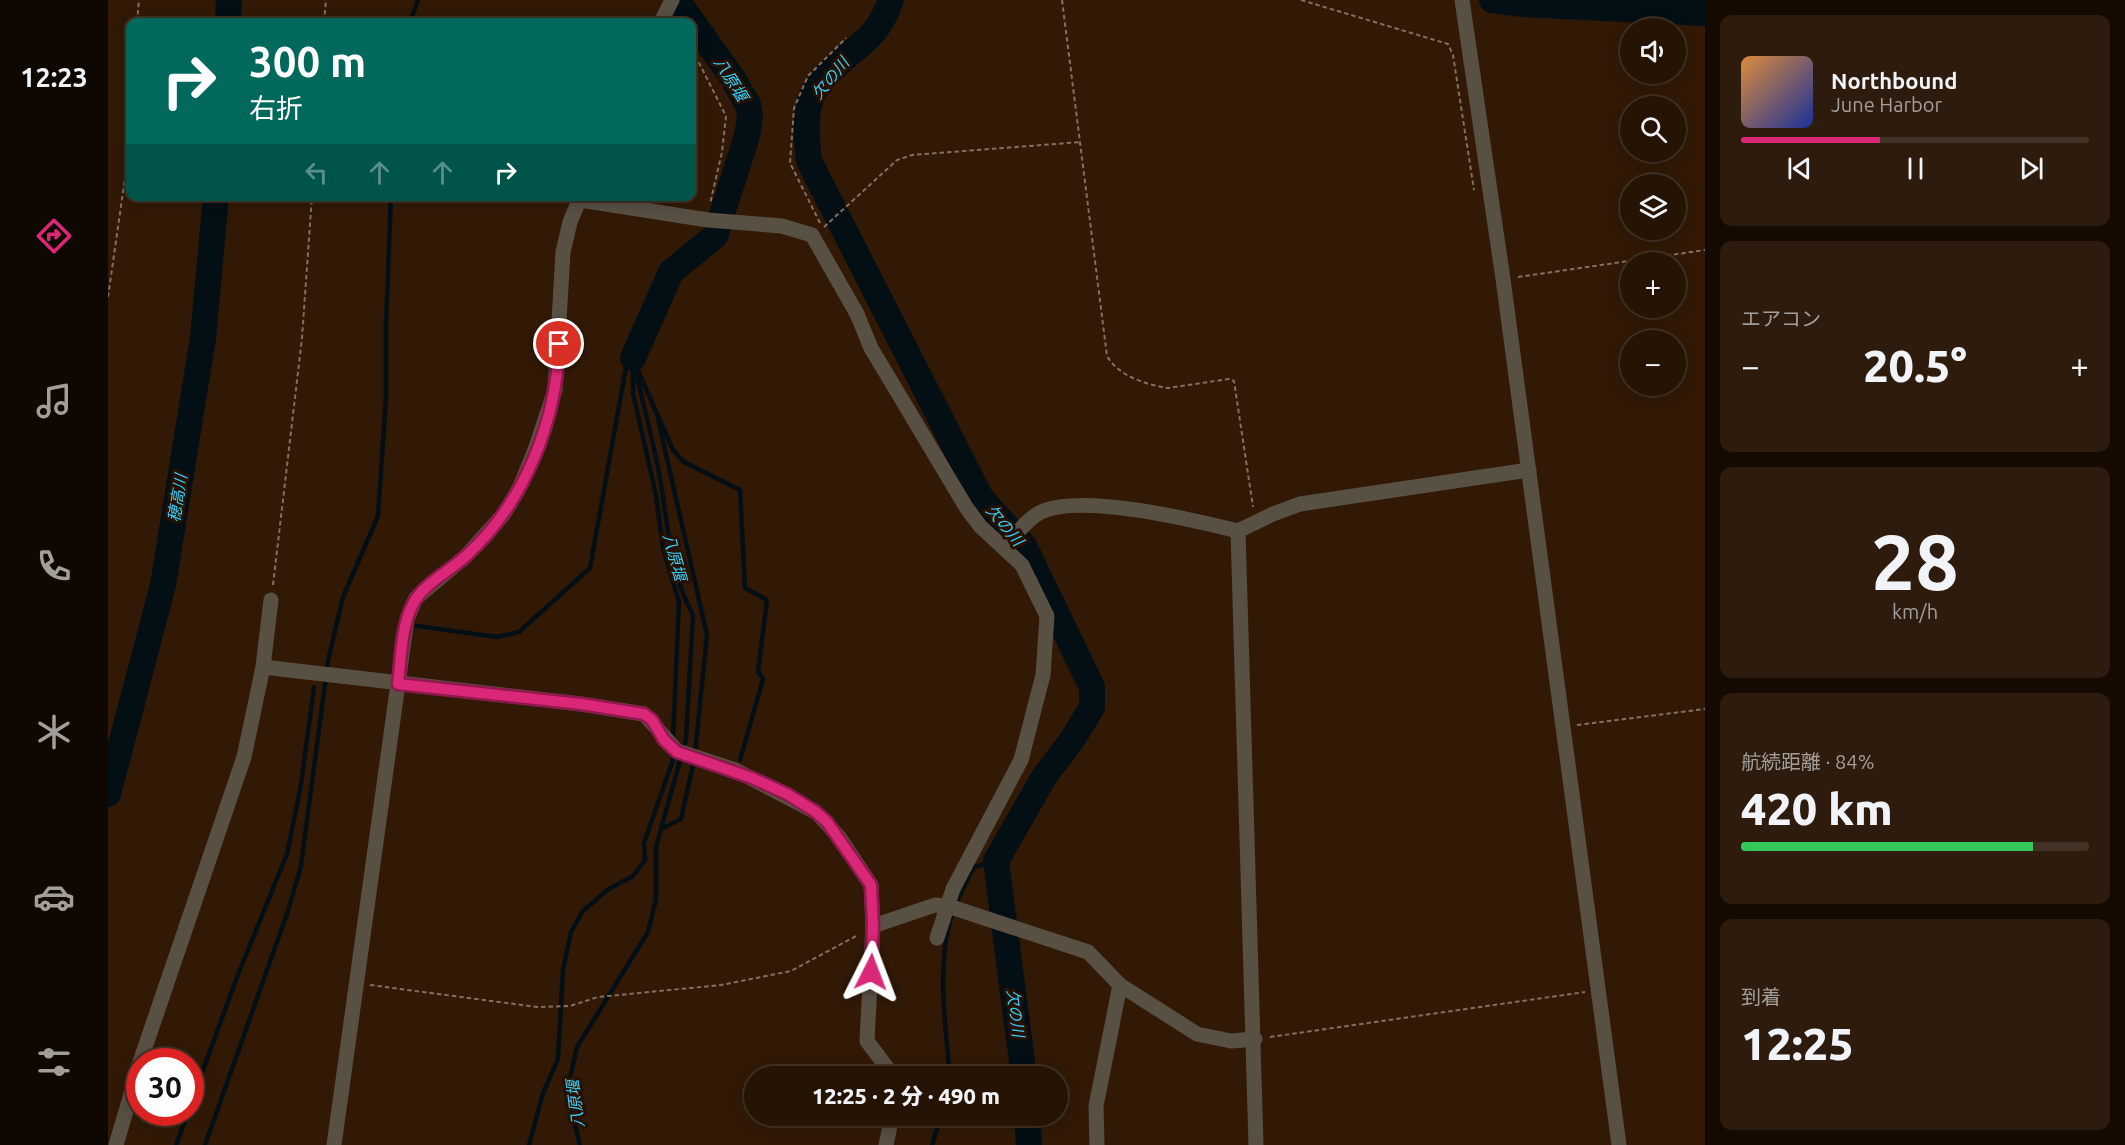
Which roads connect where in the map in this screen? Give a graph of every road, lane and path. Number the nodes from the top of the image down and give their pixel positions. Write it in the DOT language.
graph roads {
  1 [pos="139,0"];
  2 [pos="326,0"];
  3 [pos="1062,0"];
  4 [pos="1301,0"];
  5 [pos="1462,0"];
  6 [pos="670,3"];
  7 [pos="137,18"];
  8 [pos="324,18"];
  9 [pos="663,18"];
  10 [pos="846,38"];
  11 [pos="696,57"];
  12 [pos="1081,142"];
  13 [pos="126,164"];
  14 [pos="1474,194"];
  15 [pos="312,201"];
  16 [pos="579,201"];
  17 [pos="598,201"];
  18 [pos="717,221"];
  19 [pos="827,225"];
  20 [pos="822,228"];
  21 [pos="1705,250"];
  22 [pos="1503,279"];
  23 [pos="108,297"];
  24 [pos="1528,470"];
  25 [pos="1255,522"];
  26 [pos="1238,531"];
  27 [pos="1007,544"];
  28 [pos="271,600"];
  29 [pos="263,667"];
  30 [pos="398,684"];
  31 [pos="1705,709"];
  32 [pos="1562,727"];
  33 [pos="953,908"];
  34 [pos="873,926"];
  35 [pos="938,938"];
  36 [pos="357,984"];
  37 [pos="1120,985"];
  38 [pos="1599,990"];
  39 [pos="1255,1039"];
  40 [pos="145,1048"];
  41 [pos="886,1066"];
  42 [pos="126,1111"];
  43 [pos="890,1126"];
  44 [pos="116,1145"];
  45 [pos="334,1145"];
  46 [pos="886,1145"];
  47 [pos="1096,1145"];
  48 [pos="1256,1145"];
  49 [pos="1619,1145"];
  1 -- 7 [label="path"];
  2 -- 8 [label="path"];
  3 -- 12 [label="path"];
  4 -- 14 [label="path"];
  5 -- 22 [label="street"];
  6 -- 9 [label="street"];
  10 -- 20 [label="path"];
  11 -- 18 [label="path"];
  12 -- 19 [label="path"];
  12 -- 25 [label="path"];
  13 -- 23 [label="path"];
  15 -- 28 [label="path"];
  16 -- 30 [label="street"];
  17 -- 18 [label="street"];
  18 -- 27 [label="street"];
  21 -- 22 [label="path"];
  22 -- 24 [label="street"];
  24 -- 25 [label="street"];
  24 -- 32 [label="street"];
  25 -- 26 [label="street"];
  26 -- 27 [label="street"];
  26 -- 39 [label="street"];
  27 -- 33 [label="street"];
  28 -- 29 [label="street"];
  29 -- 30 [label="street"];
  29 -- 40 [label="street"];
  30 -- 34 [label="street"];
  30 -- 36 [label="street"];
  31 -- 32 [label="path"];
  32 -- 38 [label="street"];
  33 -- 34 [label="street"];
  33 -- 35 [label="street"];
  33 -- 37 [label="street"];
  34 -- 36 [label="path"];
  34 -- 41 [label="street"];
  36 -- 45 [label="street"];
  37 -- 39 [label="street"];
  37 -- 47 [label="street"];
  38 -- 39 [label="path"];
  38 -- 49 [label="street"];
  39 -- 48 [label="street"];
  42 -- 44 [label="street"];
  43 -- 46 [label="street"];
}
